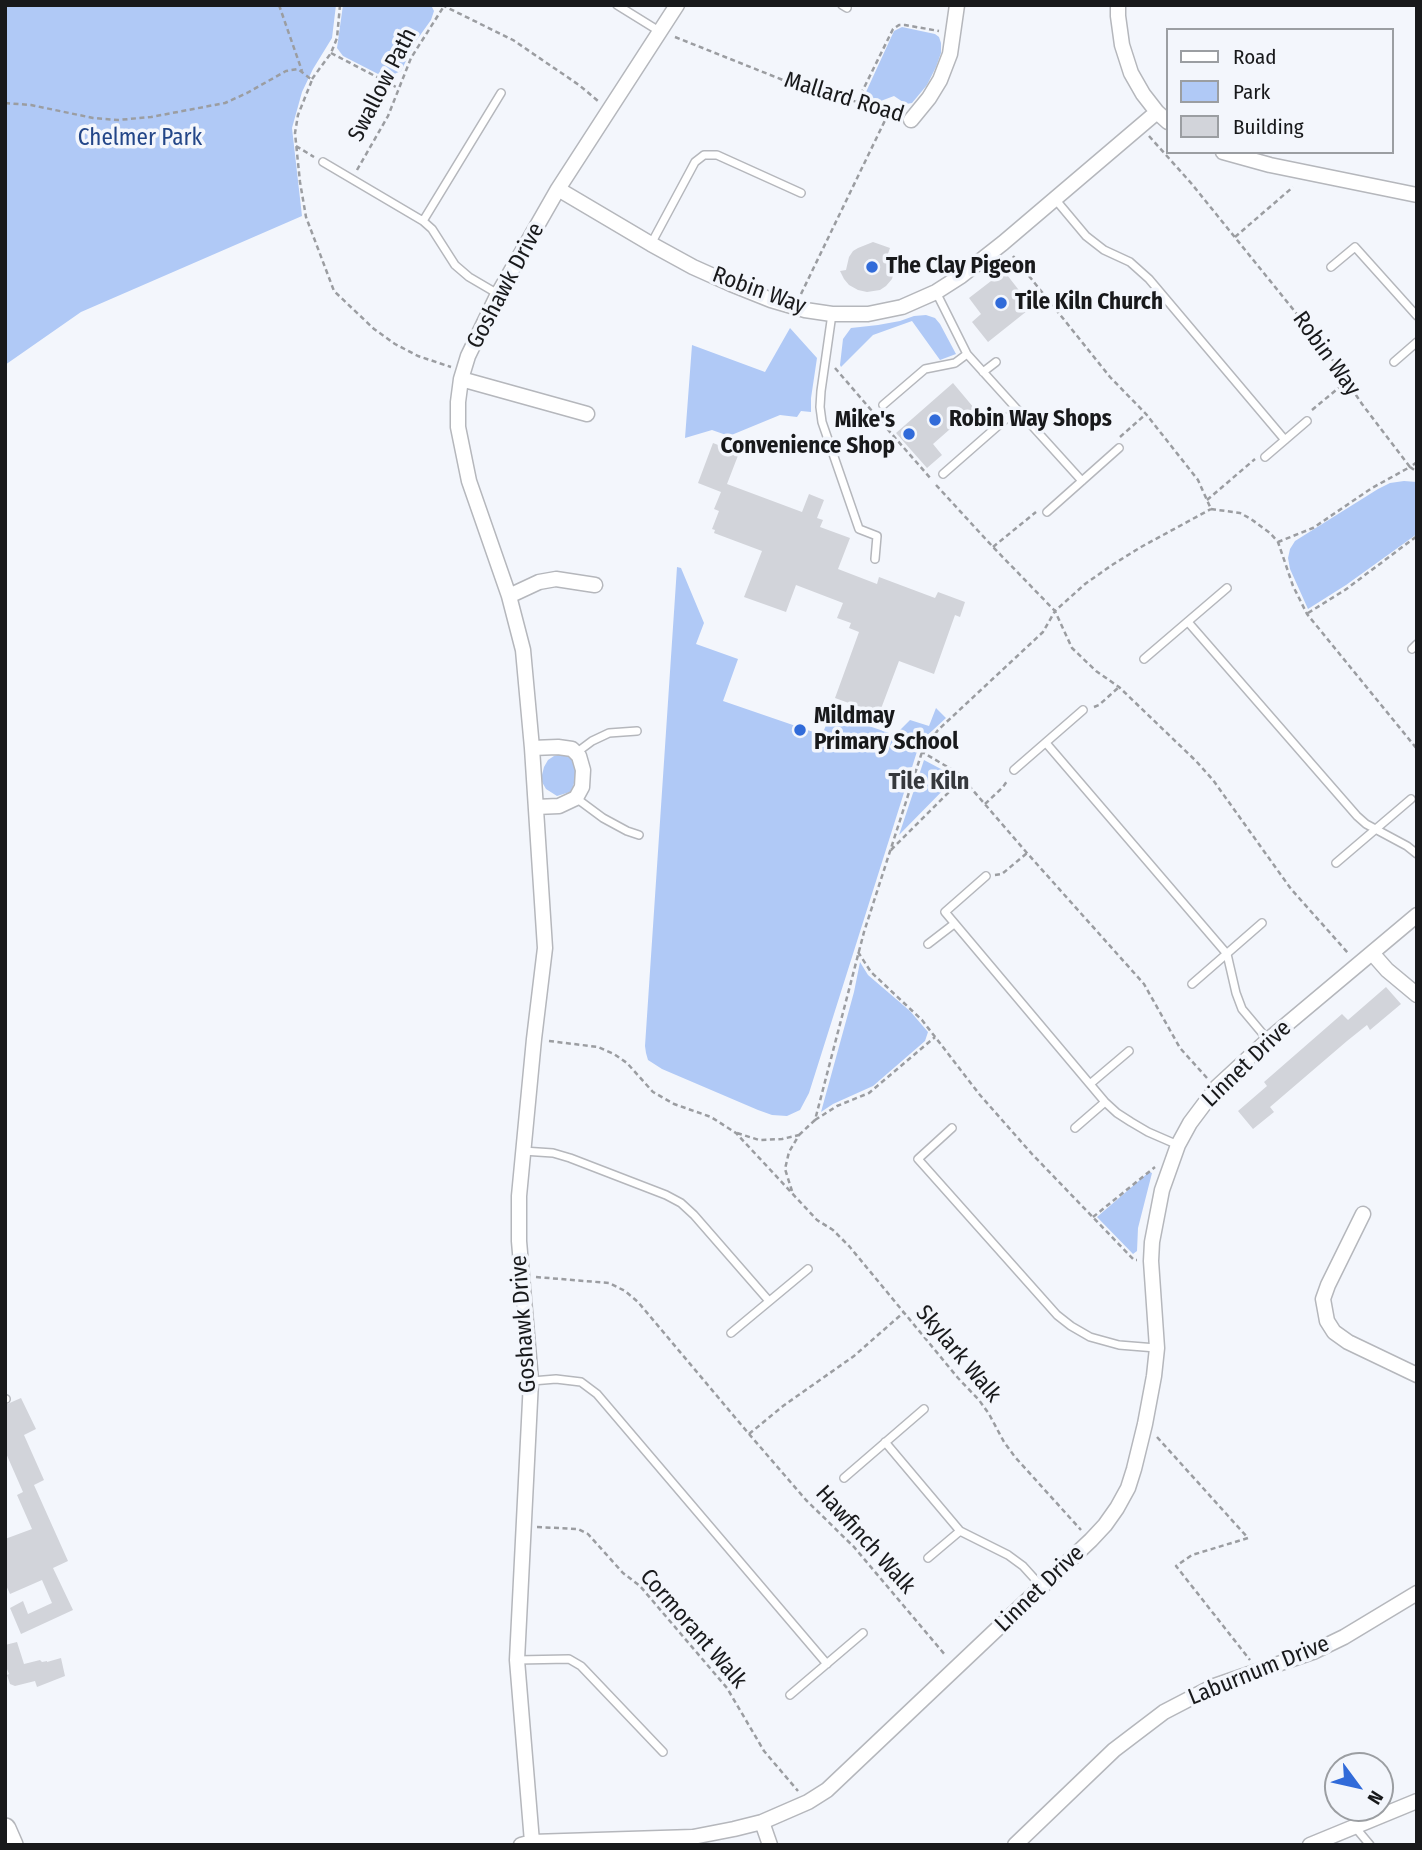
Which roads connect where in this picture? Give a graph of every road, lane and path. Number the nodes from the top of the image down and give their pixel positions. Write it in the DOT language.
graph roads {
  1 [pos="279,5"];
  2 [pos="340,5"];
  3 [pos="617,5"];
  4 [pos="677,5"];
  5 [pos="957,5"];
  6 [pos="1118,5"];
  7 [pos="443,6"];
  8 [pos="659,31"];
  9 [pos="953,32"];
  10 [pos="331,53"];
  11 [pos="302,71"];
  12 [pos="312,80"];
  13 [pos="398,88"];
  14 [pos="501,93"];
  15 [pos="857,102"];
  16 [pos="5,103"];
  17 [pos="609,108"];
  18 [pos="891,108"];
  19 [pos="1163,117"];
  20 [pos="911,120"];
  21 [pos="1140,126"];
  22 [pos="296,146"];
  23 [pos="1231,154"];
  24 [pos="323,162"];
  25 [pos="1309,173"];
  26 [pos="352,179"];
  27 [pos="558,189"];
  28 [pos="801,193"];
  29 [pos="1417,195"];
  30 [pos="1054,198"];
  31 [pos="423,221"];
  32 [pos="1235,237"];
  33 [pos="1003,243"];
  34 [pos="651,244"];
  35 [pos="1331,267"];
  36 [pos="936,292"];
  37 [pos="498,294"];
  38 [pos="796,307"];
  39 [pos="832,314"];
  40 [pos="1417,316"];
  41 [pos="1417,342"];
  42 [pos="967,354"];
  43 [pos="996,362"];
  44 [pos="1394,362"];
  45 [pos="983,372"];
  46 [pos="462,374"];
  47 [pos="1347,381"];
  48 [pos="883,405"];
  49 [pos="1016,410"];
  50 [pos="587,414"];
  51 [pos="1146,414"];
  52 [pos="1307,421"];
  53 [pos="1285,440"];
  54 [pos="1119,449"];
  55 [pos="1265,457"];
  56 [pos="1417,462"];
  57 [pos="1410,467"];
  58 [pos="1417,472"];
  59 [pos="943,474"];
  60 [pos="1082,481"];
  61 [pos="1207,500"];
  62 [pos="1211,509"];
  63 [pos="1047,512"];
  64 [pos="1417,536"];
  65 [pos="1279,542"];
  66 [pos="993,547"];
  67 [pos="875,559"];
  68 [pos="595,585"];
  69 [pos="1227,588"];
  70 [pos="509,596"];
  71 [pos="1055,611"];
  72 [pos="1307,614"];
  73 [pos="1188,622"];
  74 [pos="1144,659"];
  75 [pos="1118,687"];
  76 [pos="1083,710"];
  77 [pos="637,731"];
  78 [pos="1046,743"];
  79 [pos="532,748"];
  80 [pos="1417,749"];
  81 [pos="922,752"];
  82 [pos="576,753"];
  83 [pos="1014,770"];
  84 [pos="963,778"];
  85 [pos="576,798"];
  86 [pos="1411,799"];
  87 [pos="985,804"];
  88 [pos="536,807"];
  89 [pos="1375,830"];
  90 [pos="639,835"];
  91 [pos="890,850"];
  92 [pos="1027,853"];
  93 [pos="1417,854"];
  94 [pos="1336,863"];
  95 [pos="986,876"];
  96 [pos="1417,915"];
  97 [pos="1262,923"];
  98 [pos="954,924"];
  99 [pos="928,944"];
  100 [pos="858,952"];
  101 [pos="1371,953"];
  102 [pos="1227,954"];
  103 [pos="1192,984"];
  104 [pos="1417,995"];
  105 [pos="935,1037"];
  106 [pos="534,1040"];
  107 [pos="1268,1040"];
  108 [pos="1129,1051"];
  109 [pos="1090,1084"];
  110 [pos="1105,1102"];
  111 [pos="815,1120"];
  112 [pos="952,1128"];
  113 [pos="1075,1128"];
  114 [pos="736,1133"];
  115 [pos="799,1135"];
  116 [pos="1178,1146"];
  117 [pos="523,1151"];
  118 [pos="1168,1171"];
  119 [pos="793,1195"];
  120 [pos="1363,1214"];
  121 [pos="1093,1217"];
  122 [pos="1151,1261"];
  123 [pos="808,1269"];
  124 [pos="522,1276"];
  125 [pos="769,1301"];
  126 [pos="904,1313"];
  127 [pos="732,1332"];
  128 [pos="1157,1349"];
  129 [pos="1417,1376"];
  130 [pos="531,1381"];
  131 [pos="924,1409"];
  132 [pos="1145,1424"];
  133 [pos="749,1434"];
  134 [pos="885,1442"];
  135 [pos="844,1478"];
  136 [pos="523,1527"];
  137 [pos="960,1531"];
  138 [pos="1091,1540"];
  139 [pos="928,1558"];
  140 [pos="1042,1587"];
  141 [pos="1417,1593"];
  142 [pos="863,1633"];
  143 [pos="517,1660"];
  144 [pos="827,1664"];
  145 [pos="957,1668"];
  146 [pos="1258,1671"];
  147 [pos="790,1695"];
  148 [pos="663,1752"];
  149 [pos="1417,1801"];
  150 [pos="808,1802"];
  151 [pos="762,1822"];
  152 [pos="1355,1826"];
  153 [pos="5,1829"];
  154 [pos="526,1843"];
  155 [pos="12,1845"];
  156 [pos="770,1845"];
  157 [pos="1015,1845"];
  158 [pos="1310,1845"];
  159 [pos="1370,1845"];
  1 -- 11 [label="path"];
  2 -- 10 [label="path"];
  3 -- 8 [label="lane"];
  4 -- 8 [label="street, Goshawk Drive"];
  5 -- 9 [label="street, Mallard Road"];
  6 -- 19 [label="street"];
  7 -- 13 [label="path, Swallow Path"];
  7 -- 17 [label="path, Swallow Path"];
  8 -- 15 [label="path, Mallard Road"];
  8 -- 17 [label="street, Goshawk Drive"];
  9 -- 15 [label="path"];
  9 -- 20 [label="street, Mallard Road"];
  10 -- 12 [label="path"];
  10 -- 13 [label="path"];
  11 -- 12 [label="path"];
  11 -- 16 [label="path"];
  12 -- 22 [label="path"];
  13 -- 26 [label="path, Swallow Path"];
  14 -- 31 [label="lane"];
  15 -- 18 [label="path, Mallard Road"];
  17 -- 27 [label="street, Goshawk Drive"];
  18 -- 20 [label="path, Mallard Road"];
  18 -- 38 [label="path"];
  19 -- 21 [label="street, Robin Way"];
  21 -- 30 [label="street, Robin Way"];
  21 -- 32 [label="path, Robin Way"];
  22 -- 24 [label="path"];
  22 -- 46 [label="path"];
  23 -- 25 [label="street"];
  24 -- 26 [label="lane"];
  25 -- 29 [label="street"];
  25 -- 32 [label="path"];
  26 -- 31 [label="lane"];
  27 -- 34 [label="street, Robin Way"];
  27 -- 37 [label="street, Goshawk Drive"];
  28 -- 34 [label="lane"];
  30 -- 33 [label="street, Robin Way"];
  30 -- 53 [label="lane"];
  31 -- 37 [label="lane"];
  32 -- 47 [label="path, Robin Way"];
  33 -- 36 [label="street, Robin Way"];
  33 -- 51 [label="path"];
  34 -- 38 [label="street, Robin Way"];
  35 -- 40 [label="lane"];
  36 -- 39 [label="street, Robin Way"];
  36 -- 42 [label="lane"];
  37 -- 46 [label="street, Goshawk Drive"];
  38 -- 39 [label="street, Robin Way"];
  39 -- 67 [label="lane"];
  41 -- 44 [label="lane"];
  42 -- 45 [label="lane"];
  42 -- 48 [label="lane"];
  43 -- 45 [label="lane"];
  45 -- 49 [label="lane"];
  46 -- 50 [label="street"];
  46 -- 70 [label="street, Goshawk Drive"];
  47 -- 52 [label="path"];
  47 -- 57 [label="path, Robin Way"];
  49 -- 59 [label="lane"];
  49 -- 60 [label="lane"];
  51 -- 54 [label="path"];
  51 -- 61 [label="path"];
  52 -- 53 [label="lane"];
  53 -- 55 [label="lane"];
  54 -- 60 [label="lane"];
  55 -- 61 [label="path"];
  56 -- 57 [label="path"];
  57 -- 58 [label="path"];
  57 -- 65 [label="path"];
  60 -- 63 [label="lane"];
  61 -- 62 [label="path"];
  62 -- 65 [label="path"];
  62 -- 71 [label="path"];
  63 -- 66 [label="path"];
  64 -- 72 [label="path"];
  65 -- 72 [label="path"];
  68 -- 70 [label="street"];
  69 -- 73 [label="lane"];
  70 -- 79 [label="street, Goshawk Drive"];
  72 -- 80 [label="path"];
  73 -- 74 [label="lane"];
  73 -- 89 [label="lane"];
  75 -- 76 [label="path"];
  76 -- 78 [label="lane"];
  77 -- 82 [label="lane"];
  78 -- 83 [label="lane"];
  78 -- 102 [label="lane"];
  79 -- 82 [label="street"];
  79 -- 88 [label="street, Goshawk Drive"];
  81 -- 91 [label="path"];
  82 -- 85 [label="street"];
  83 -- 87 [label="path"];
  84 -- 91 [label="path"];
  85 -- 88 [label="street"];
  85 -- 90 [label="lane"];
  86 -- 89 [label="lane"];
  88 -- 106 [label="street, Goshawk Drive"];
  89 -- 93 [label="lane"];
  89 -- 94 [label="lane"];
  91 -- 100 [label="path"];
  92 -- 95 [label="path"];
  95 -- 98 [label="lane"];
  96 -- 101 [label="street, Linnet Drive"];
  97 -- 102 [label="lane"];
  98 -- 99 [label="lane"];
  98 -- 109 [label="lane"];
  100 -- 105 [label="path"];
  100 -- 111 [label="path"];
  101 -- 104 [label="street"];
  101 -- 107 [label="street, Linnet Drive"];
  102 -- 103 [label="lane"];
  102 -- 107 [label="lane"];
  105 -- 111 [label="path"];
  105 -- 121 [label="path"];
  106 -- 114 [label="path, Skylark Walk"];
  106 -- 117 [label="street, Goshawk Drive"];
  107 -- 116 [label="street, Linnet Drive"];
  108 -- 109 [label="lane"];
  109 -- 110 [label="lane"];
  110 -- 113 [label="lane"];
  110 -- 116 [label="lane"];
  111 -- 115 [label="path"];
  112 -- 128 [label="lane"];
  114 -- 115 [label="path, Skylark Walk"];
  114 -- 119 [label="path, Skylark Walk"];
  115 -- 119 [label="path"];
  116 -- 118 [label="street, Linnet Drive"];
  117 -- 124 [label="street, Goshawk Drive"];
  117 -- 125 [label="lane"];
  118 -- 121 [label="path"];
  118 -- 122 [label="street, Linnet Drive"];
  119 -- 126 [label="path, Skylark Walk"];
  120 -- 129 [label="street"];
  121 -- 122 [label="path"];
  122 -- 128 [label="street, Linnet Drive"];
  123 -- 125 [label="lane"];
  124 -- 130 [label="street, Goshawk Drive"];
  124 -- 133 [label="path, Hawfinch Walk"];
  125 -- 127 [label="lane"];
  126 -- 133 [label="path"];
  126 -- 138 [label="path, Skylark Walk"];
  128 -- 132 [label="street, Linnet Drive"];
  130 -- 136 [label="street, Goshawk Drive"];
  130 -- 144 [label="lane"];
  131 -- 134 [label="lane"];
  132 -- 138 [label="street, Linnet Drive"];
  132 -- 146 [label="path"];
  133 -- 145 [label="path, Hawfinch Walk"];
  134 -- 135 [label="lane"];
  134 -- 137 [label="lane"];
  136 -- 143 [label="street, Goshawk Drive"];
  136 -- 150 [label="path, Cormorant Walk"];
  137 -- 139 [label="lane"];
  137 -- 140 [label="lane"];
  138 -- 140 [label="street, Linnet Drive"];
  140 -- 145 [label="street, Linnet Drive"];
  141 -- 146 [label="street, Laburnum Drive"];
  142 -- 144 [label="lane"];
  143 -- 148 [label="lane"];
  143 -- 154 [label="street, Goshawk Drive"];
  144 -- 147 [label="lane"];
  145 -- 150 [label="street, Linnet Drive"];
  146 -- 157 [label="street, Laburnum Drive"];
  149 -- 152 [label="street"];
  150 -- 151 [label="street, Linnet Drive"];
  151 -- 154 [label="street, Linnet Drive"];
  151 -- 156 [label="street"];
  152 -- 158 [label="street"];
  152 -- 159 [label="lane"];
  153 -- 155 [label="main road"];
}
